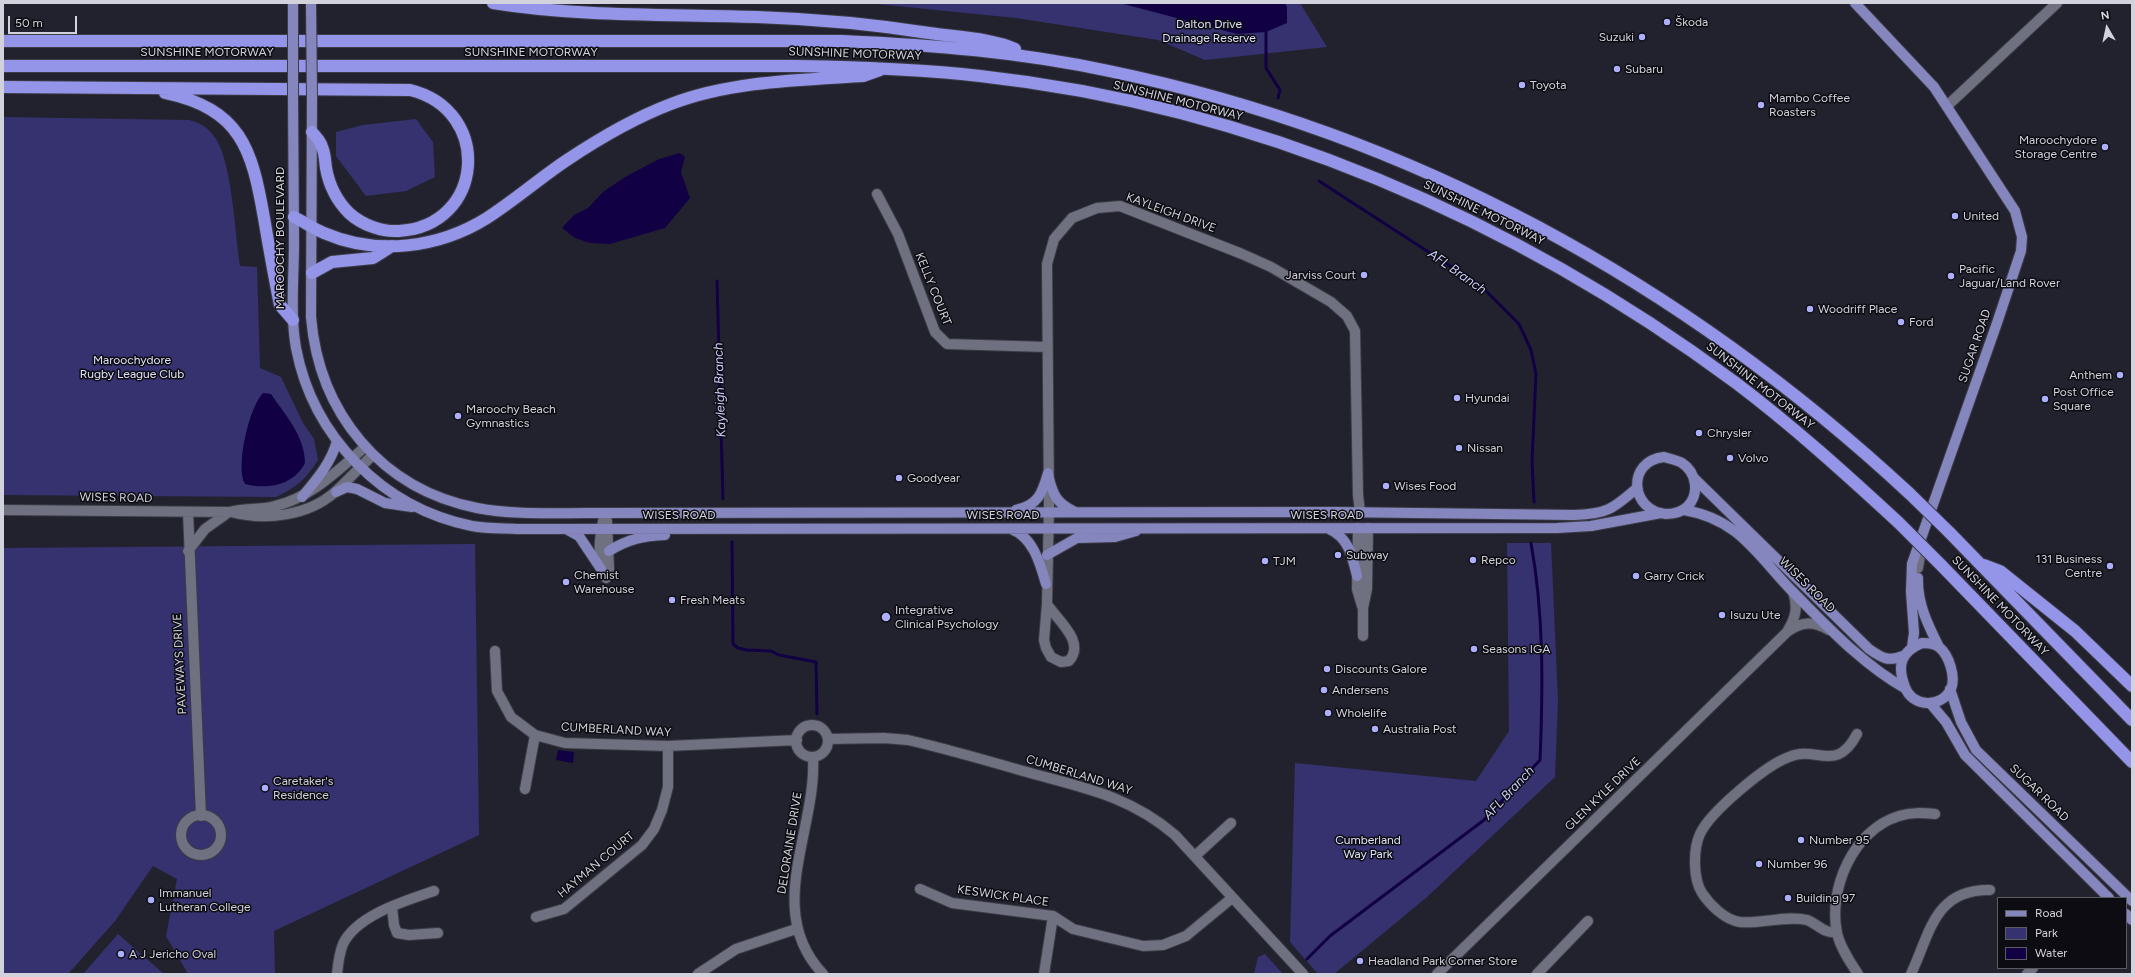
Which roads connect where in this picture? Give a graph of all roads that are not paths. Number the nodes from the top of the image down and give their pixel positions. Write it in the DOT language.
graph roads {
  1 [pos="293,3"];
  2 [pos="311,3"];
  3 [pos="493,3"];
  4 [pos="2057,3"];
  5 [pos="1860,4"];
  6 [pos="3,41"];
  7 [pos="1030,57"];
  8 [pos="3,66"];
  9 [pos="887,68"];
  10 [pos="3,87"];
  11 [pos="142,88"];
  12 [pos="1947,106"];
  13 [pos="312,132"];
  14 [pos="877,194"];
  15 [pos="294,217"];
  16 [pos="312,227"];
  17 [pos="392,246"];
  18 [pos="312,273"];
  19 [pos="293,320"];
  20 [pos="1046,347"];
  21 [pos="337,441"];
  22 [pos="365,447"];
  23 [pos="372,455"];
  24 [pos="352,459"];
  25 [pos="360,467"];
  26 [pos="1048,473"];
  27 [pos="1695,479"];
  28 [pos="1637,488"];
  29 [pos="336,492"];
  30 [pos="302,496"];
  31 [pos="420,508"];
  32 [pos="3,510"];
  33 [pos="1684,510"];
  34 [pos="188,512"];
  35 [pos="229,512"];
  36 [pos="1077,512"];
  37 [pos="1360,512"];
  38 [pos="605,513"];
  39 [pos="1006,513"];
  40 [pos="1049,513"];
  41 [pos="1661,513"];
  42 [pos="706,528"];
  43 [pos="1006,528"];
  44 [pos="1048,528"];
  45 [pos="1150,528"];
  46 [pos="1327,528"];
  47 [pos="1363,528"];
  48 [pos="563,529"];
  49 [pos="605,529"];
  50 [pos="1924,532"];
  51 [pos="188,551"];
  52 [pos="609,551"];
  53 [pos="1047,555"];
  54 [pos="1979,563"];
  55 [pos="1918,568"];
  56 [pos="601,569"];
  57 [pos="1358,576"];
  58 [pos="1046,584"];
  59 [pos="1793,592"];
  60 [pos="1047,604"];
  61 [pos="1363,608"];
  62 [pos="1787,632"];
  63 [pos="1838,635"];
  64 [pos="1363,636"];
  65 [pos="1912,647"];
  66 [pos="1939,647"];
  67 [pos="495,651"];
  68 [pos="1903,656"];
  69 [pos="2132,686"];
  70 [pos="1906,689"];
  71 [pos="1950,689"];
  72 [pos="1930,703"];
  73 [pos="2132,720"];
  74 [pos="1857,734"];
  75 [pos="536,735"];
  76 [pos="828,739"];
  77 [pos="796,740"];
  78 [pos="668,746"];
  79 [pos="813,757"];
  80 [pos="2132,762"];
  81 [pos="525,789"];
  82 [pos="1935,814"];
  83 [pos="201,816"];
  84 [pos="1231,823"];
  85 [pos="1195,856"];
  86 [pos="434,890"];
  87 [pos="920,890"];
  88 [pos="1990,890"];
  89 [pos="2108,897"];
  90 [pos="1232,898"];
  91 [pos="2132,901"];
  92 [pos="392,907"];
  93 [pos="1053,916"];
  94 [pos="536,917"];
  95 [pos="1588,921"];
  96 [pos="796,928"];
  97 [pos="1837,932"];
  98 [pos="438,933"];
  99 [pos="1541,972"];
  100 [pos="337,974"];
  101 [pos="698,974"];
  102 [pos="823,974"];
  103 [pos="1044,974"];
  104 [pos="1303,974"];
  105 [pos="1437,974"];
  106 [pos="1858,974"];
  107 [pos="1911,974"];
  1 -- 15 [label="main road, MAROOCHY BOULEVARD, bridge"];
  2 -- 13 [label="main road, bridge"];
  3 -- 7 [label="highway"];
  4 -- 12 [label="street"];
  5 -- 12 [label="main road, SUGAR ROAD"];
  6 -- 7 [label="highway, SUNSHINE MOTORWAY"];
  7 -- 54 [label="highway, SUNSHINE MOTORWAY, bridge"];
  8 -- 9 [label="highway, SUNSHINE MOTORWAY"];
  9 -- 17 [label="highway"];
  9 -- 80 [label="highway, SUNSHINE MOTORWAY, bridge"];
  10 -- 11 [label="highway"];
  11 -- 13 [label="highway"];
  11 -- 19 [label="highway"];
  12 -- 50 [label="main road, SUGAR ROAD"];
  13 -- 16 [label="main road"];
  14 -- 20 [label="street, KELLY COURT"];
  15 -- 16 [label="highway"];
  15 -- 19 [label="main road, MAROOCHY BOULEVARD"];
  16 -- 17 [label="highway"];
  16 -- 18 [label="main road"];
  17 -- 18 [label="highway"];
  18 -- 22 [label="main road"];
  19 -- 21 [label="main road, MAROOCHY BOULEVARD"];
  20 -- 26 [label="street, KAYLEIGH DRIVE"];
  20 -- 37 [label="street, KAYLEIGH DRIVE"];
  21 -- 24 [label="main road, MAROOCHY BOULEVARD"];
  21 -- 30 [label="main road"];
  22 -- 23 [label="main road, WISES ROAD"];
  22 -- 24 [label="street, WISES ROAD"];
  23 -- 25 [label="street, WISES ROAD"];
  23 -- 38 [label="main road, WISES ROAD"];
  24 -- 25 [label="main road, WISES ROAD"];
  24 -- 30 [label="street, WISES ROAD"];
  25 -- 29 [label="street, WISES ROAD"];
  25 -- 31 [label="main road, WISES ROAD"];
  26 -- 36 [label="main road"];
  26 -- 39 [label="main road"];
  26 -- 40 [label="street, KAYLEIGH DRIVE"];
  27 -- 28 [label="main road"];
  27 -- 33 [label="main road"];
  27 -- 68 [label="main road, WISES ROAD"];
  28 -- 37 [label="main road, WISES ROAD"];
  28 -- 41 [label="main road"];
  29 -- 31 [label="main road"];
  29 -- 35 [label="street, WISES ROAD"];
  30 -- 35 [label="street, WISES ROAD"];
  31 -- 48 [label="main road, WISES ROAD"];
  32 -- 34 [label="street, WISES ROAD"];
  33 -- 41 [label="main road"];
  33 -- 59 [label="main road, WISES ROAD"];
  34 -- 35 [label="street, WISES ROAD"];
  34 -- 51 [label="street, PAVEWAYS DRIVE"];
  35 -- 51 [label="street"];
  36 -- 37 [label="main road, WISES ROAD"];
  36 -- 40 [label="main road, WISES ROAD"];
  37 -- 47 [label="main road, KAYLEIGH DRIVE"];
  38 -- 39 [label="main road, WISES ROAD"];
  38 -- 49 [label="street"];
  39 -- 40 [label="main road, WISES ROAD"];
  40 -- 44 [label="street, KAYLEIGH DRIVE"];
  41 -- 47 [label="main road, WISES ROAD"];
  42 -- 43 [label="main road, WISES ROAD"];
  42 -- 49 [label="main road, WISES ROAD"];
  42 -- 52 [label="main road"];
  43 -- 44 [label="main road, WISES ROAD"];
  43 -- 58 [label="main road"];
  44 -- 45 [label="main road, WISES ROAD"];
  44 -- 53 [label="street, KAYLEIGH DRIVE"];
  45 -- 46 [label="main road, WISES ROAD"];
  45 -- 53 [label="main road"];
  46 -- 47 [label="main road, WISES ROAD"];
  46 -- 57 [label="main road"];
  47 -- 57 [label="street"];
  47 -- 61 [label="street"];
  48 -- 49 [label="main road, WISES ROAD"];
  48 -- 56 [label="main road"];
  49 -- 52 [label="street"];
  49 -- 56 [label="street"];
  50 -- 55 [label="street, SUGAR ROAD"];
  50 -- 65 [label="main road"];
  51 -- 83 [label="street, PAVEWAYS DRIVE"];
  52 -- 56 [label="street"];
  53 -- 58 [label="street, KAYLEIGH DRIVE"];
  54 -- 69 [label="highway"];
  54 -- 73 [label="highway, SUNSHINE MOTORWAY"];
  55 -- 66 [label="main road, SUGAR ROAD"];
  57 -- 61 [label="street"];
  58 -- 60 [label="street, KAYLEIGH DRIVE"];
  59 -- 62 [label="street"];
  59 -- 63 [label="main road, WISES ROAD"];
  60 -- 60 [label="street, KAYLEIGH DRIVE"];
  61 -- 64 [label="street"];
  62 -- 63 [label="street"];
  62 -- 105 [label="street, GLEN KYLE DRIVE"];
  63 -- 70 [label="main road, WISES ROAD"];
  65 -- 66 [label="main road"];
  65 -- 68 [label="main road"];
  66 -- 71 [label="main road"];
  67 -- 75 [label="street, CUMBERLAND WAY"];
  68 -- 70 [label="main road"];
  70 -- 72 [label="main road"];
  71 -- 72 [label="main road"];
  71 -- 91 [label="main road, SUGAR ROAD"];
  72 -- 89 [label="main road, SUGAR ROAD"];
  74 -- 97 [label="street"];
  75 -- 78 [label="street, CUMBERLAND WAY"];
  75 -- 81 [label="street"];
  76 -- 77 [label="street"];
  76 -- 79 [label="street"];
  76 -- 85 [label="street, CUMBERLAND WAY"];
  77 -- 78 [label="street, CUMBERLAND WAY"];
  77 -- 79 [label="street"];
  78 -- 94 [label="street, HAYMAN COURT"];
  79 -- 96 [label="street, DELORAINE DRIVE"];
  82 -- 97 [label="street"];
  84 -- 85 [label="street"];
  85 -- 90 [label="street, CUMBERLAND WAY"];
  86 -- 92 [label="street"];
  87 -- 93 [label="street, KESWICK PLACE"];
  88 -- 107 [label="street"];
  90 -- 93 [label="street, KESWICK PLACE"];
  90 -- 104 [label="street, CUMBERLAND WAY"];
  92 -- 98 [label="street"];
  92 -- 100 [label="street"];
  93 -- 103 [label="street"];
  95 -- 99 [label="street"];
  96 -- 101 [label="street"];
  96 -- 102 [label="street, DELORAINE DRIVE"];
  97 -- 106 [label="street"];
}
